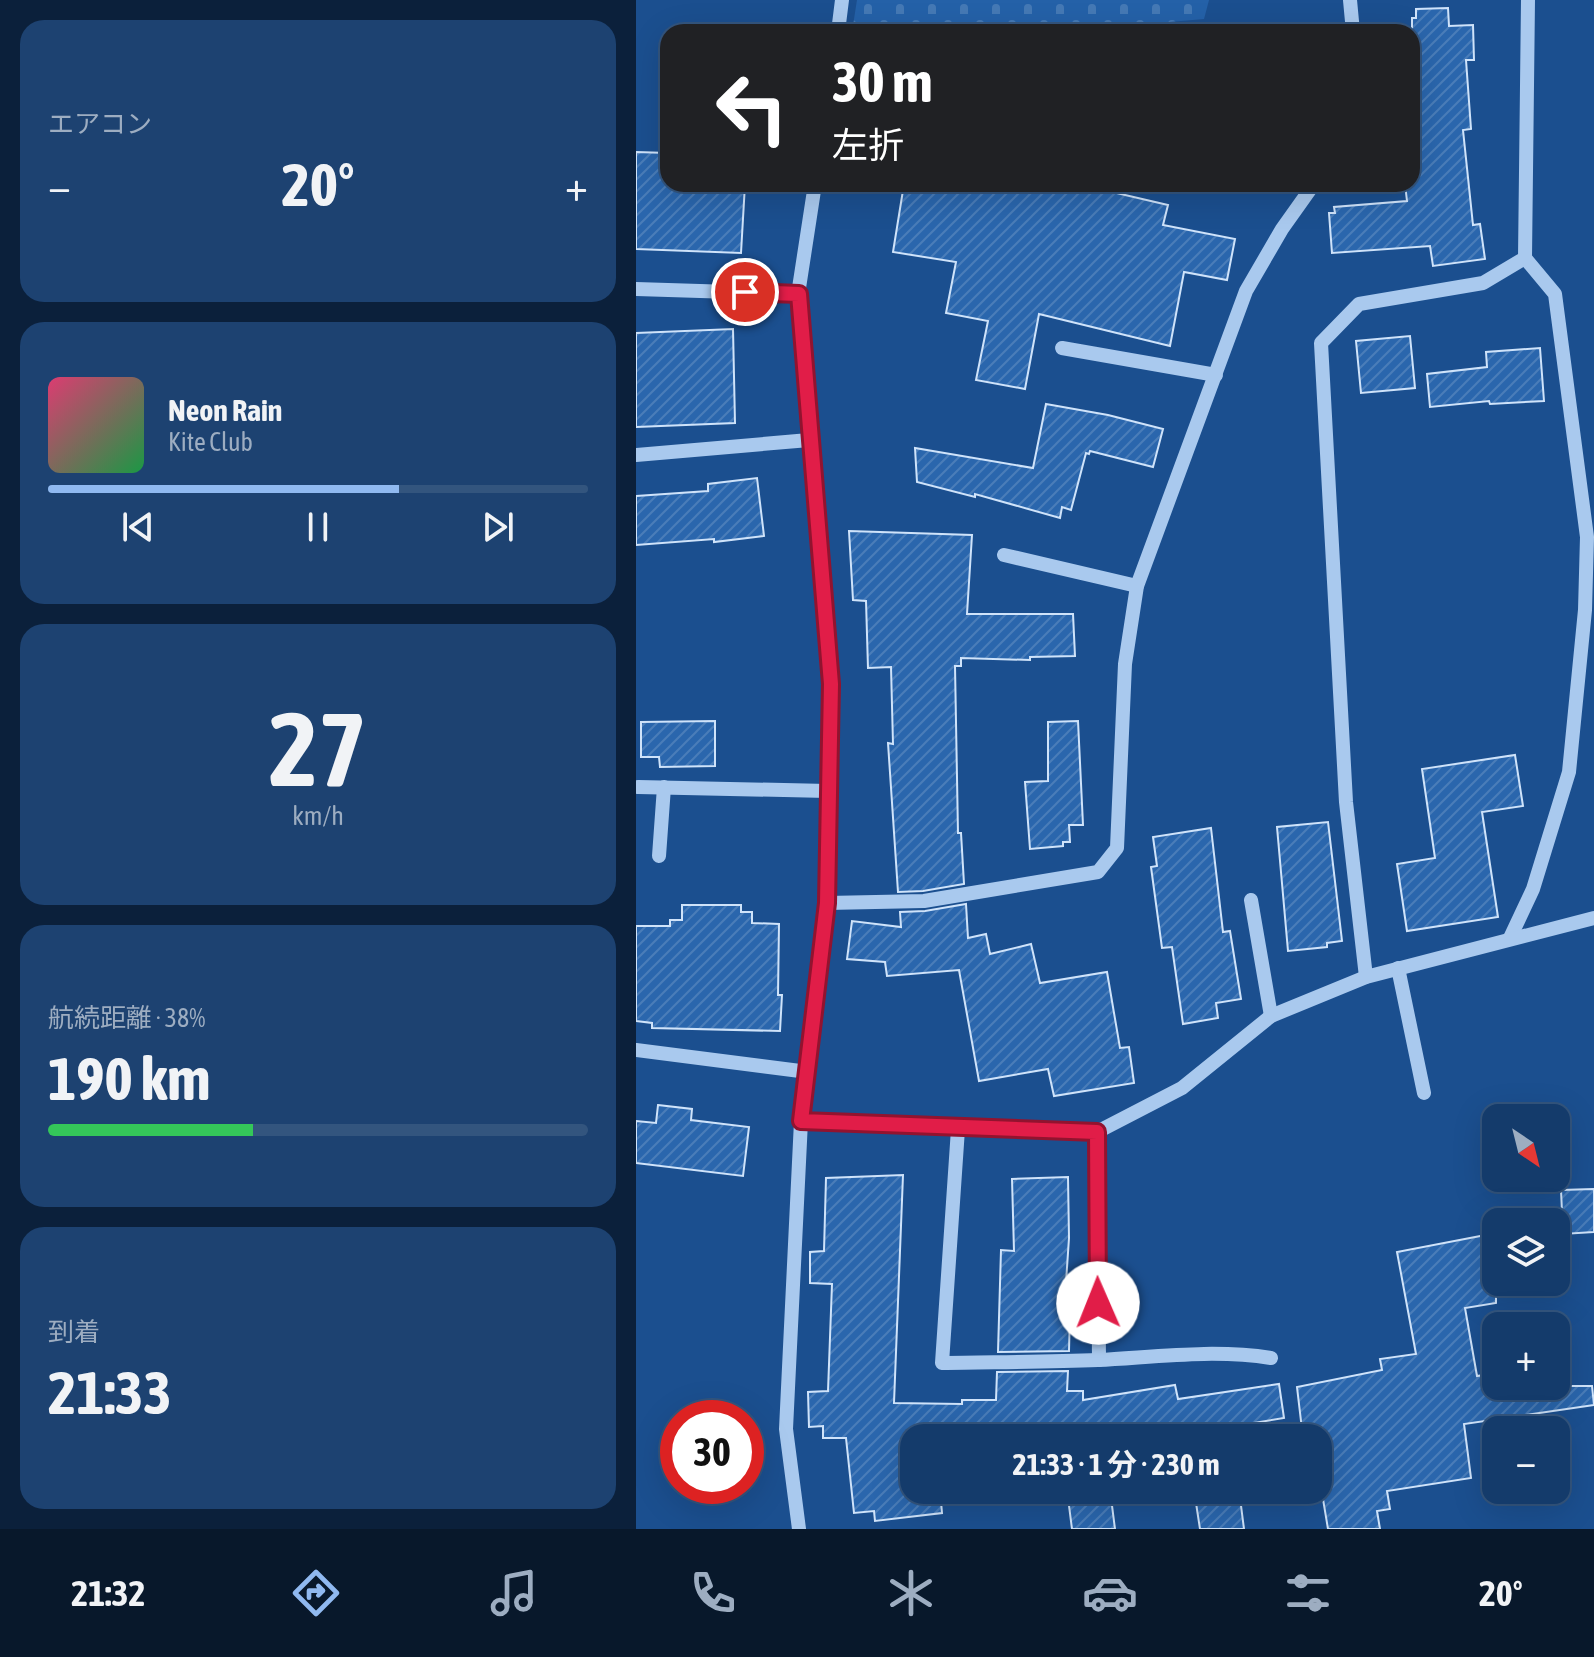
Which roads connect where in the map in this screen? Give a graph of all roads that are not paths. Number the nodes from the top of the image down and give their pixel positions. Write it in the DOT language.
graph roads {
  1 [pos="842,0"];
  2 [pos="1350,0"];
  3 [pos="1528,0"];
  4 [pos="839,24"];
  5 [pos="1352,24"];
  6 [pos="814,192"];
  7 [pos="1308,192"];
  8 [pos="1525,258"];
  9 [pos="636,289"];
  10 [pos="799,294"];
  11 [pos="1062,348"];
  12 [pos="1216,375"];
  13 [pos="809,440"];
  14 [pos="636,455"];
  15 [pos="1004,555"];
  16 [pos="1137,586"];
  17 [pos="638,787"];
  18 [pos="664,787"];
  19 [pos="828,791"];
  20 [pos="659,856"];
  21 [pos="1251,900"];
  22 [pos="827,903"];
  23 [pos="1594,918"];
  24 [pos="1510,938"];
  25 [pos="1398,968"];
  26 [pos="1366,977"];
  27 [pos="1271,1016"];
  28 [pos="636,1050"];
  29 [pos="808,1072"];
  30 [pos="1424,1093"];
  31 [pos="801,1121"];
  32 [pos="958,1129"];
  33 [pos="1097,1132"];
  34 [pos="1271,1358"];
  35 [pos="1099,1360"];
  36 [pos="799,1529"];
  1 -- 4 [label="street"];
  2 -- 5 [label="street"];
  3 -- 8 [label="street"];
  6 -- 10 [label="street"];
  7 -- 12 [label="street"];
  8 -- 24 [label="street"];
  8 -- 26 [label="street"];
  9 -- 10 [label="street"];
  10 -- 13 [label="street"];
  11 -- 12 [label="street"];
  12 -- 16 [label="street"];
  13 -- 14 [label="street"];
  13 -- 19 [label="street"];
  15 -- 16 [label="street"];
  16 -- 22 [label="street"];
  17 -- 18 [label="street"];
  18 -- 19 [label="street"];
  18 -- 20 [label="street"];
  19 -- 22 [label="street"];
  21 -- 27 [label="street"];
  22 -- 29 [label="street"];
  23 -- 24 [label="street"];
  24 -- 25 [label="street"];
  25 -- 26 [label="street"];
  25 -- 30 [label="street"];
  26 -- 27 [label="street"];
  27 -- 33 [label="street"];
  28 -- 29 [label="street"];
  29 -- 31 [label="street"];
  31 -- 32 [label="street"];
  31 -- 36 [label="street"];
  32 -- 33 [label="street"];
  32 -- 35 [label="street"];
  33 -- 35 [label="street"];
  34 -- 35 [label="street"];
}
